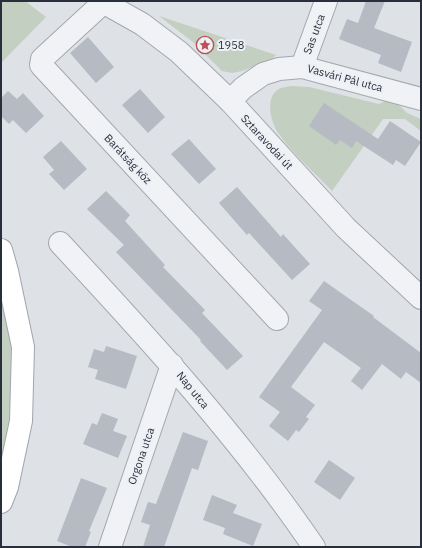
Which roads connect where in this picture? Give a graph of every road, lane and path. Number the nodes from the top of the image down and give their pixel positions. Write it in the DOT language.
graph roads {
  1 [pos="326,1"];
  2 [pos="103,2"];
  3 [pos="302,67"];
  4 [pos="416,94"];
  5 [pos="230,101"];
  6 [pos="60,243"];
  7 [pos="1,250"];
  8 [pos="421,298"];
  9 [pos="277,319"];
  10 [pos="172,365"];
  11 [pos="1,502"];
  12 [pos="307,544"];
  13 [pos="110,547"];
  1 -- 3 [label="street, Sas utca"];
  2 -- 5 [label="street, Sztaravodai út"];
  2 -- 9 [label="street, Barátság köz"];
  3 -- 4 [label="street, Vasvári Pál utca"];
  3 -- 5 [label="street, Vasvári Pál utca"];
  5 -- 8 [label="street, Sztaravodai út"];
  6 -- 10 [label="street, Nap utca"];
  7 -- 11 [label="main road"];
  10 -- 12 [label="street, Nap utca"];
  10 -- 13 [label="street, Orgona utca"];
}
